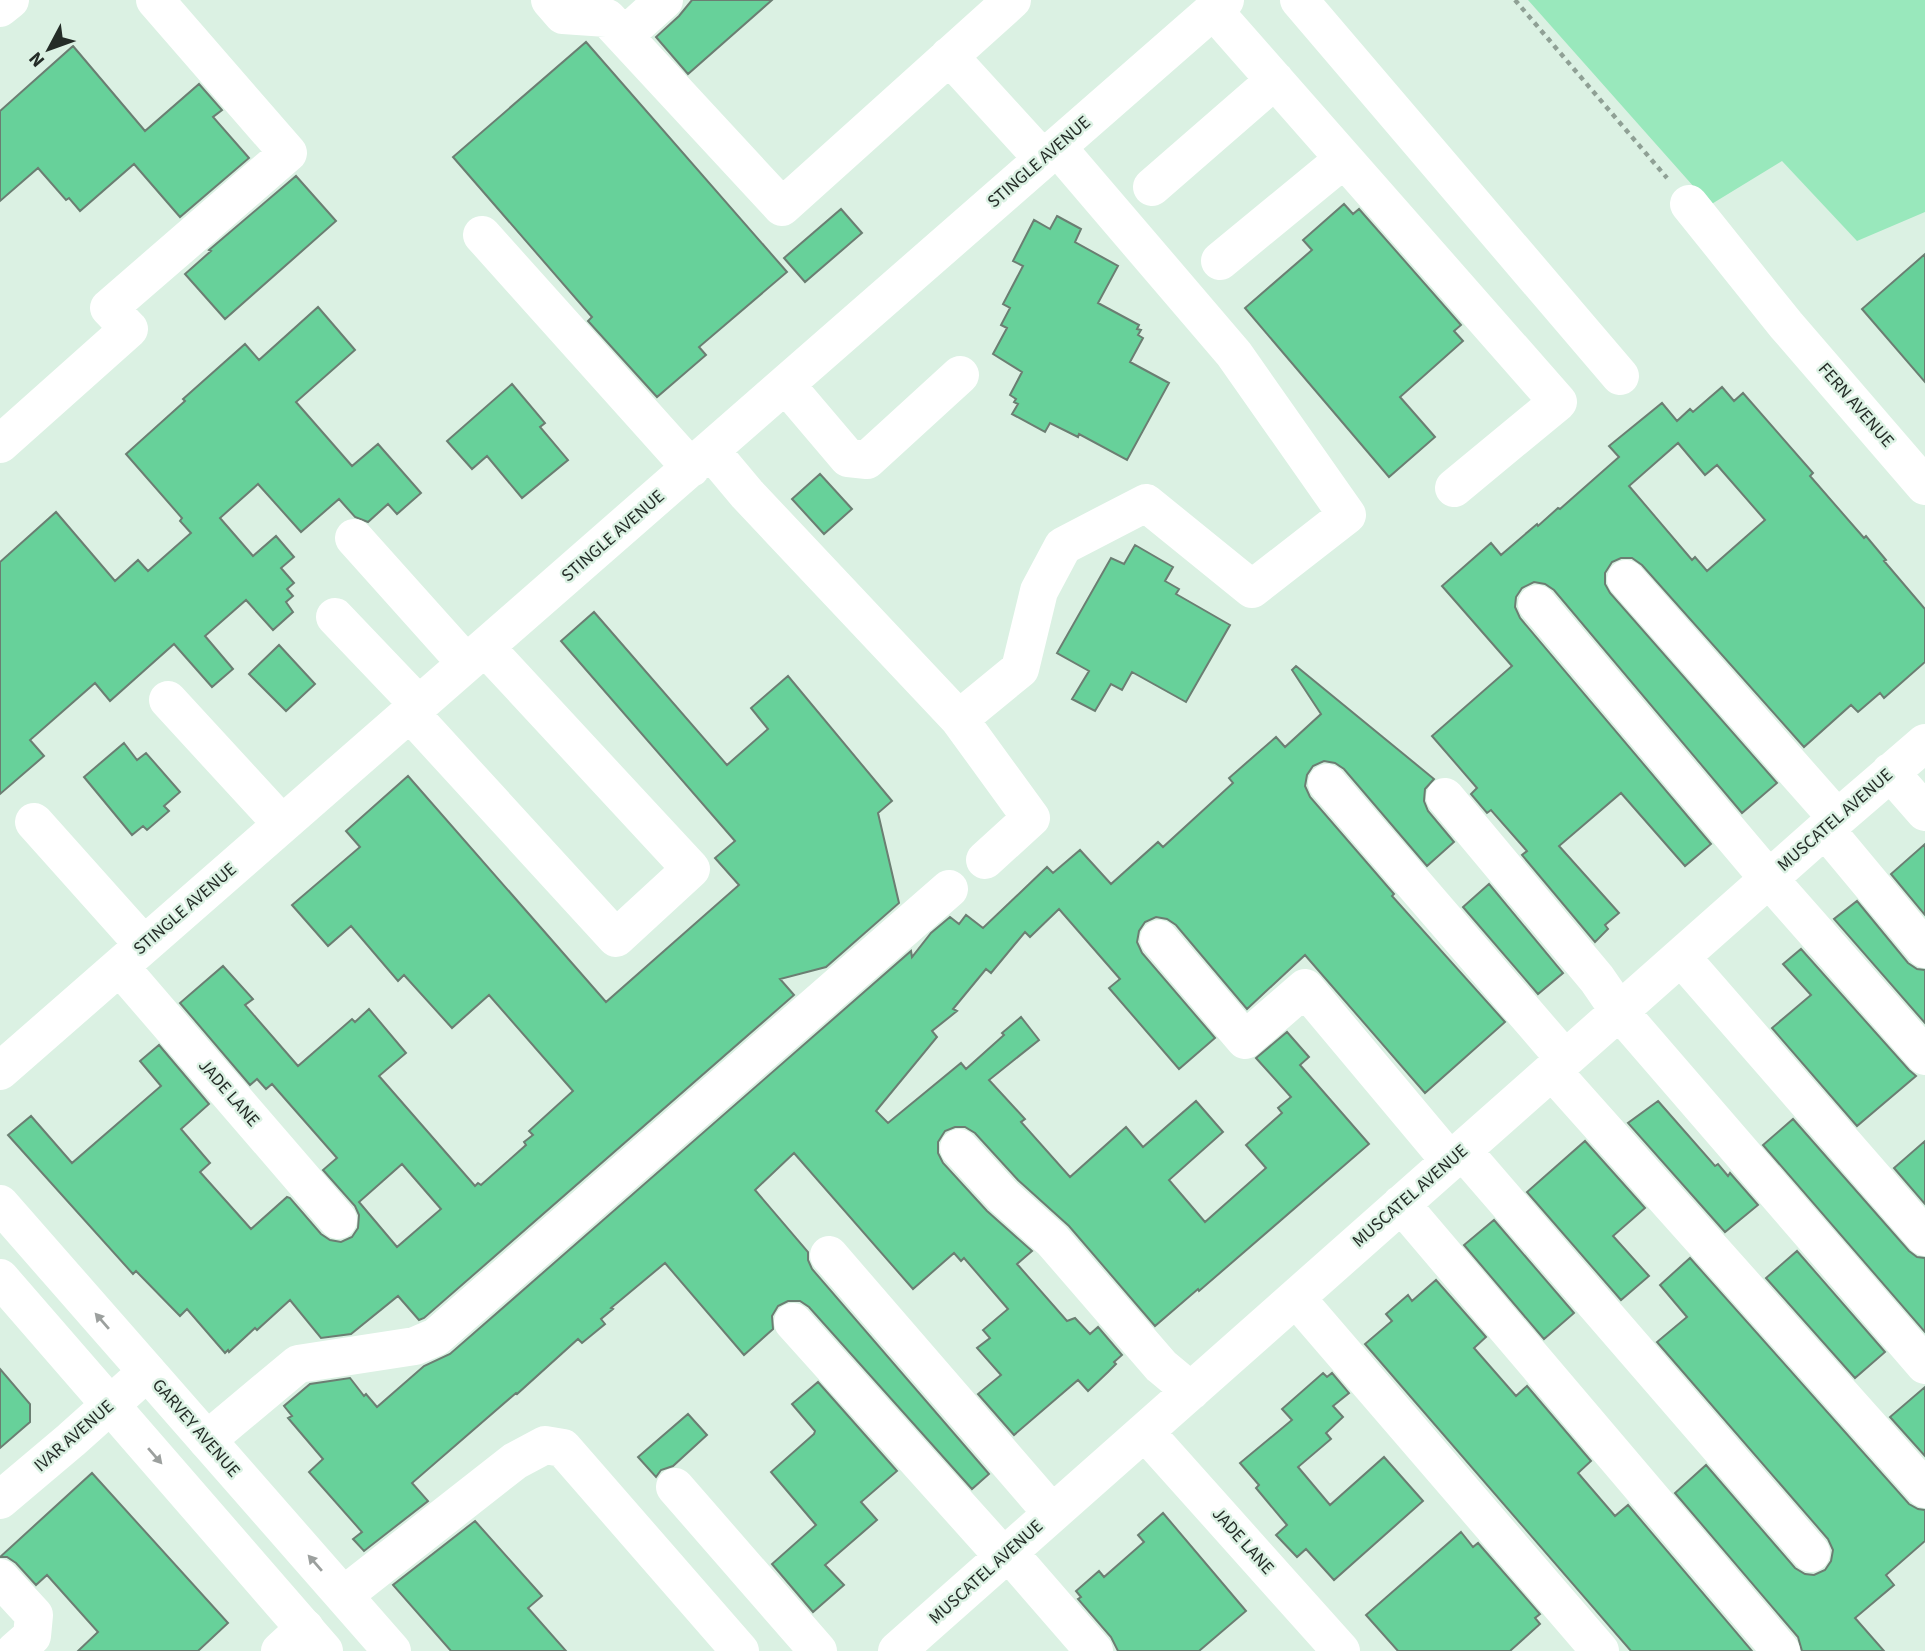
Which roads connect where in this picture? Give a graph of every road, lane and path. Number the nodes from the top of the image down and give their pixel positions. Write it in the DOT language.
graph roads {
  1 [pos="10,0"];
  2 [pos="155,0"];
  3 [pos="550,0"];
  4 [pos="664,0"];
  5 [pos="1012,0"];
  6 [pos="1299,0"];
  7 [pos="1515,0"];
  8 [pos="1219,5"];
  9 [pos="0,8"];
  10 [pos="624,36"];
  11 [pos="949,56"];
  12 [pos="1275,80"];
  13 [pos="1050,153"];
  14 [pos="1344,159"];
  15 [pos="1152,187"];
  16 [pos="1689,204"];
  17 [pos="482,235"];
  18 [pos="1220,261"];
  19 [pos="960,375"];
  20 [pos="1620,376"];
  21 [pos="786,385"];
  22 [pos="0,444"];
  23 [pos="701,460"];
  24 [pos="1925,485"];
  25 [pos="1454,488"];
  26 [pos="354,538"];
  27 [pos="1626,579"];
  28 [pos="1537,604"];
  29 [pos="335,617"];
  30 [pos="475,655"];
  31 [pos="169,700"];
  32 [pos="414,709"];
  33 [pos="959,719"];
  34 [pos="1925,743"];
  35 [pos="1890,772"];
  36 [pos="1327,783"];
  37 [pos="1445,797"];
  38 [pos="1925,812"];
  39 [pos="34,822"];
  40 [pos="1831,823"];
  41 [pos="282,824"];
  42 [pos="985,860"];
  43 [pos="1769,879"];
  44 [pos="949,890"];
  45 [pos="1159,939"];
  46 [pos="1925,949"];
  47 [pos="132,956"];
  48 [pos="1681,957"];
  49 [pos="1619,1011"];
  50 [pos="1925,1056"];
  51 [pos="1558,1065"];
  52 [pos="0,1071"];
  53 [pos="959,1147"];
  54 [pos="1456,1156"];
  55 [pos="0,1204"];
  56 [pos="1401,1204"];
  57 [pos="338,1220"];
  58 [pos="1925,1237"];
  59 [pos="829,1255"];
  60 [pos="0,1278"];
  61 [pos="1296,1297"];
  62 [pos="793,1322"];
  63 [pos="1925,1365"];
  64 [pos="147,1372"];
  65 [pos="1191,1391"];
  66 [pos="110,1405"];
  67 [pos="1145,1432"];
  68 [pos="207,1440"];
  69 [pos="675,1487"];
  70 [pos="1925,1489"];
  71 [pos="0,1500"];
  72 [pos="1052,1513"];
  73 [pos="1811,1553"];
  74 [pos="1006,1555"];
  75 [pos="0,1578"];
  76 [pos="344,1595"];
  77 [pos="303,1643"];
  78 [pos="912,1646"];
  79 [pos="15,1651"];
  80 [pos="392,1651"];
  81 [pos="740,1651"];
  82 [pos="818,1651"];
  83 [pos="1094,1651"];
  84 [pos="1340,1651"];
  85 [pos="1600,1651"];
  86 [pos="1781,1651"];
  1 -- 9 [label="street"];
  2 -- 22 [label="street"];
  3 -- 10 [label="street"];
  4 -- 10 [label="street"];
  5 -- 11 [label="street"];
  6 -- 20 [label="street"];
  7 -- 16 [label="path"];
  8 -- 12 [label="street"];
  8 -- 13 [label="street, STINGLE AVENUE"];
  10 -- 11 [label="street"];
  11 -- 13 [label="street"];
  12 -- 14 [label="street"];
  12 -- 15 [label="street"];
  13 -- 21 [label="street, STINGLE AVENUE"];
  13 -- 33 [label="street"];
  14 -- 18 [label="street"];
  14 -- 25 [label="street"];
  16 -- 24 [label="street, FERN AVENUE"];
  17 -- 23 [label="street"];
  19 -- 21 [label="street"];
  21 -- 23 [label="street, STINGLE AVENUE"];
  23 -- 30 [label="street, STINGLE AVENUE"];
  23 -- 33 [label="street"];
  26 -- 30 [label="street"];
  27 -- 40 [label="street"];
  28 -- 43 [label="street"];
  29 -- 32 [label="street"];
  30 -- 32 [label="street, STINGLE AVENUE"];
  30 -- 32 [label="street"];
  31 -- 41 [label="street"];
  32 -- 41 [label="street, STINGLE AVENUE"];
  33 -- 42 [label="street"];
  34 -- 35 [label="street, MUSCATEL AVENUE"];
  35 -- 38 [label="street"];
  35 -- 40 [label="street, MUSCATEL AVENUE"];
  36 -- 51 [label="street"];
  37 -- 49 [label="street"];
  39 -- 47 [label="street, JADE LANE"];
  40 -- 43 [label="street, MUSCATEL AVENUE"];
  40 -- 46 [label="street"];
  41 -- 47 [label="street, STINGLE AVENUE"];
  43 -- 48 [label="street, MUSCATEL AVENUE"];
  43 -- 50 [label="street"];
  44 -- 68 [label="street"];
  45 -- 54 [label="street"];
  47 -- 52 [label="street, STINGLE AVENUE"];
  47 -- 57 [label="street, JADE LANE"];
  48 -- 49 [label="street, MUSCATEL AVENUE"];
  48 -- 58 [label="street"];
  49 -- 51 [label="street, MUSCATEL AVENUE"];
  49 -- 63 [label="street"];
  51 -- 54 [label="street, MUSCATEL AVENUE"];
  51 -- 70 [label="street"];
  53 -- 65 [label="street"];
  54 -- 56 [label="street, MUSCATEL AVENUE"];
  54 -- 73 [label="street"];
  64 -- 55 [label="street, GARVEY AVENUE, one-way"];
  56 -- 61 [label="street, MUSCATEL AVENUE"];
  56 -- 86 [label="street"];
  59 -- 72 [label="street"];
  60 -- 66 [label="street"];
  61 -- 65 [label="street, MUSCATEL AVENUE"];
  61 -- 85 [label="street"];
  62 -- 74 [label="street"];
  64 -- 66 [label="street, IVAR AVENUE"];
  64 -- 68 [label="street, GARVEY AVENUE"];
  65 -- 67 [label="street, MUSCATEL AVENUE"];
  66 -- 71 [label="street, IVAR AVENUE"];
  66 -- 77 [label="street, one-way"];
  67 -- 72 [label="street, MUSCATEL AVENUE"];
  67 -- 84 [label="street, JADE LANE"];
  76 -- 68 [label="street, GARVEY AVENUE, one-way"];
  69 -- 82 [label="street"];
  72 -- 74 [label="street, MUSCATEL AVENUE"];
  74 -- 78 [label="street, MUSCATEL AVENUE"];
  74 -- 83 [label="street"];
  75 -- 79 [label="street"];
  76 -- 80 [label="street, GARVEY AVENUE"];
  76 -- 81 [label="street"];
}
